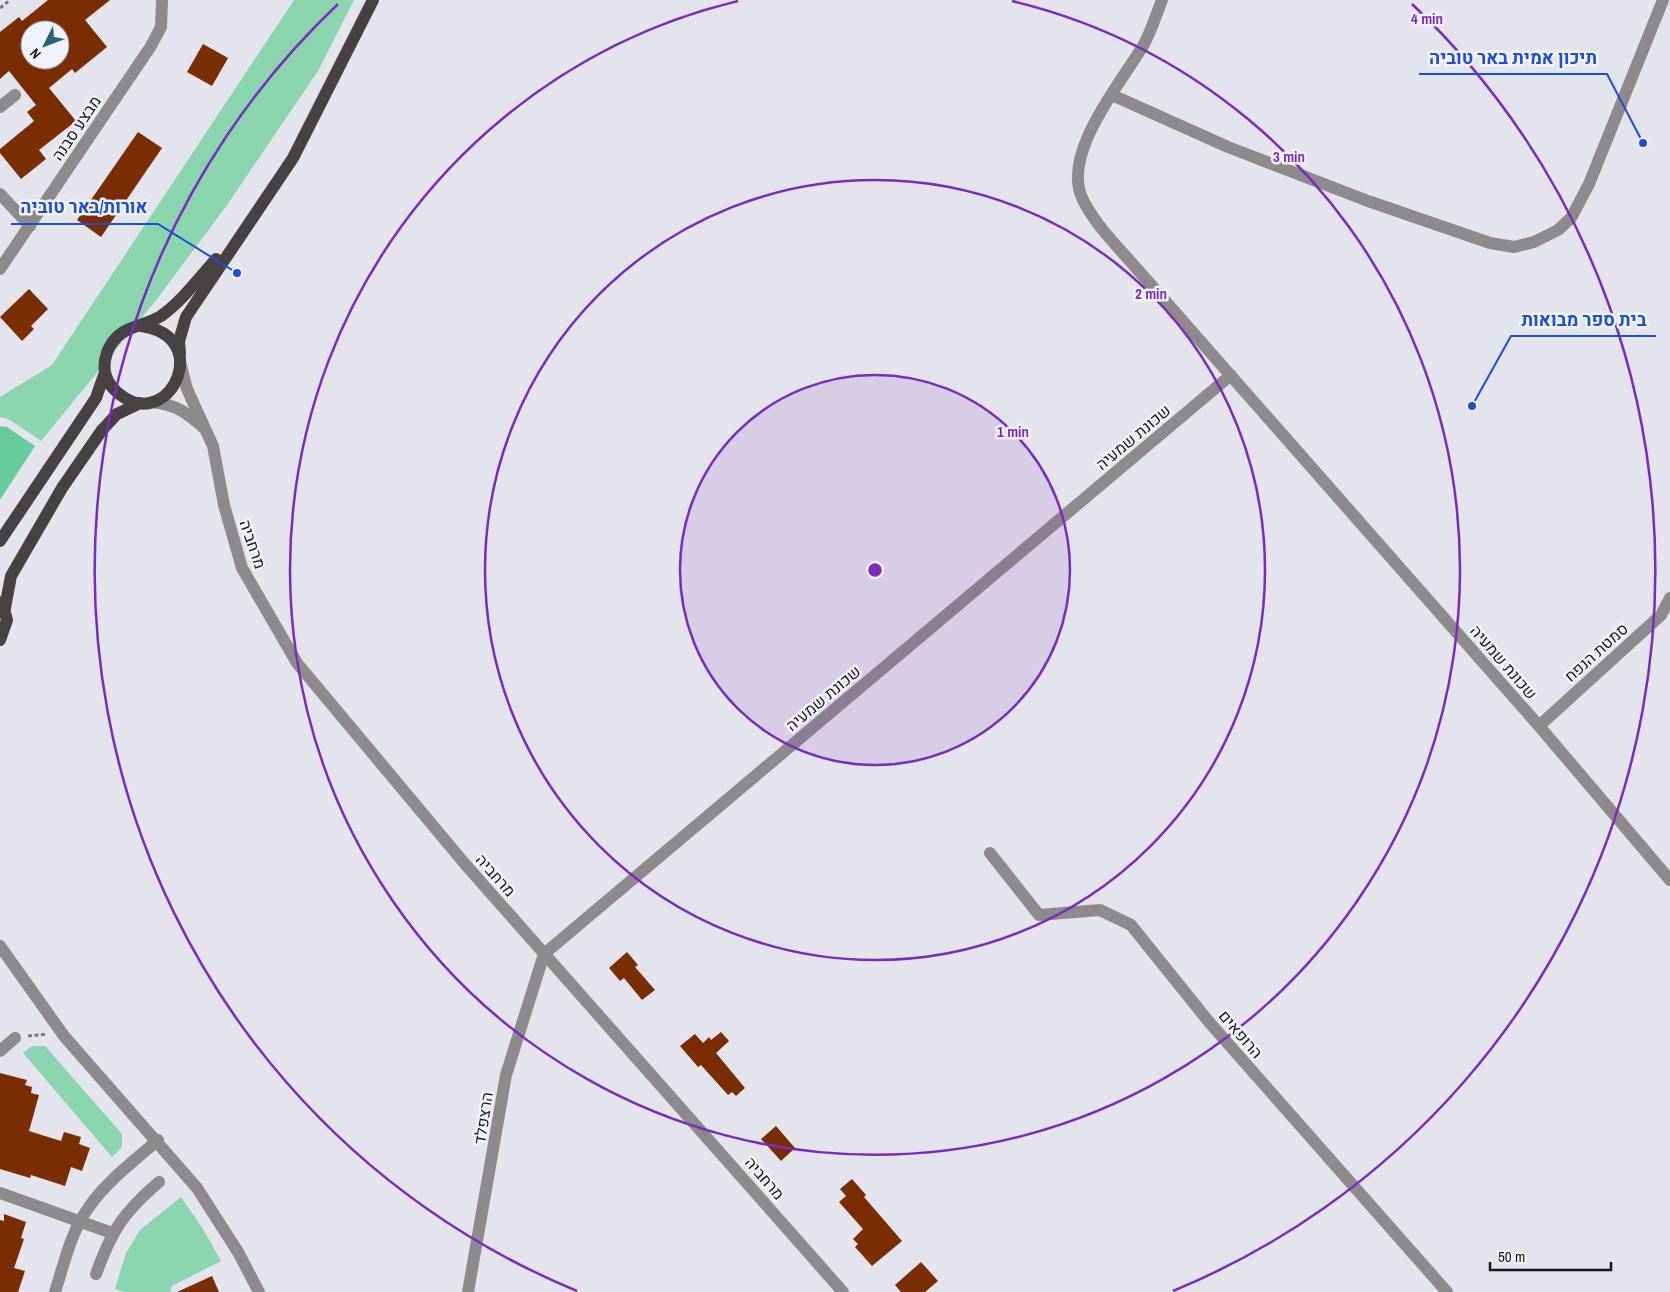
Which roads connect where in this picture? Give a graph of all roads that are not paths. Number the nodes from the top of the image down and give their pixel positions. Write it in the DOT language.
graph roads {
  1 [pos="162,0"];
  2 [pos="373,0"];
  3 [pos="1162,0"];
  4 [pos="1663,0"];
  5 [pos="15,95"];
  6 [pos="1112,95"];
  7 [pos="0,107"];
  8 [pos="0,194"];
  9 [pos="30,226"];
  10 [pos="243,229"];
  11 [pos="0,269"];
  12 [pos="141,326"];
  13 [pos="180,360"];
  14 [pos="105,372"];
  15 [pos="1231,375"];
  16 [pos="146,402"];
  17 [pos="208,431"];
  18 [pos="0,541"];
  19 [pos="1670,598"];
  20 [pos="3,602"];
  21 [pos="0,640"];
  22 [pos="1539,726"];
  23 [pos="990,853"];
  24 [pos="1670,880"];
  25 [pos="0,946"];
  26 [pos="544,954"];
  27 [pos="15,1038"];
  28 [pos="0,1051"];
  29 [pos="158,1140"];
  30 [pos="159,1182"];
  31 [pos="0,1193"];
  32 [pos="81,1221"];
  33 [pos="112,1233"];
  34 [pos="96,1274"];
  35 [pos="55,1292"];
  36 [pos="259,1292"];
  37 [pos="468,1292"];
  38 [pos="843,1292"];
  39 [pos="1447,1292"];
  1 -- 9 [label="street, מבצע סבנה"];
  2 -- 10 [label="main road"];
  3 -- 6 [label="street"];
  4 -- 6 [label="street"];
  5 -- 7 [label="street"];
  6 -- 15 [label="street"];
  8 -- 9 [label="street"];
  9 -- 11 [label="street, מבצע סבנה"];
  10 -- 12 [label="main road"];
  10 -- 13 [label="main road"];
  12 -- 13 [label="main road"];
  12 -- 14 [label="main road"];
  13 -- 16 [label="main road"];
  13 -- 17 [label="street, מרחביה"];
  14 -- 16 [label="main road"];
  14 -- 18 [label="main road"];
  15 -- 22 [label="street, שכונת שמעיה"];
  15 -- 26 [label="street, שכונת שמעיה"];
  16 -- 17 [label="street"];
  16 -- 20 [label="main road"];
  17 -- 26 [label="street, מרחביה"];
  19 -- 22 [label="street, סמטת הנפח"];
  20 -- 21 [label="main road"];
  22 -- 24 [label="street, שכונת שמעיה"];
  23 -- 39 [label="street, הרופאים"];
  25 -- 29 [label="street"];
  26 -- 37 [label="street, הרצפלד"];
  26 -- 38 [label="street, מרחביה"];
  27 -- 28 [label="street"];
  29 -- 32 [label="street"];
  29 -- 36 [label="street"];
  30 -- 33 [label="street"];
  31 -- 32 [label="street"];
  32 -- 33 [label="street"];
  32 -- 35 [label="street"];
  33 -- 34 [label="street"];
}
